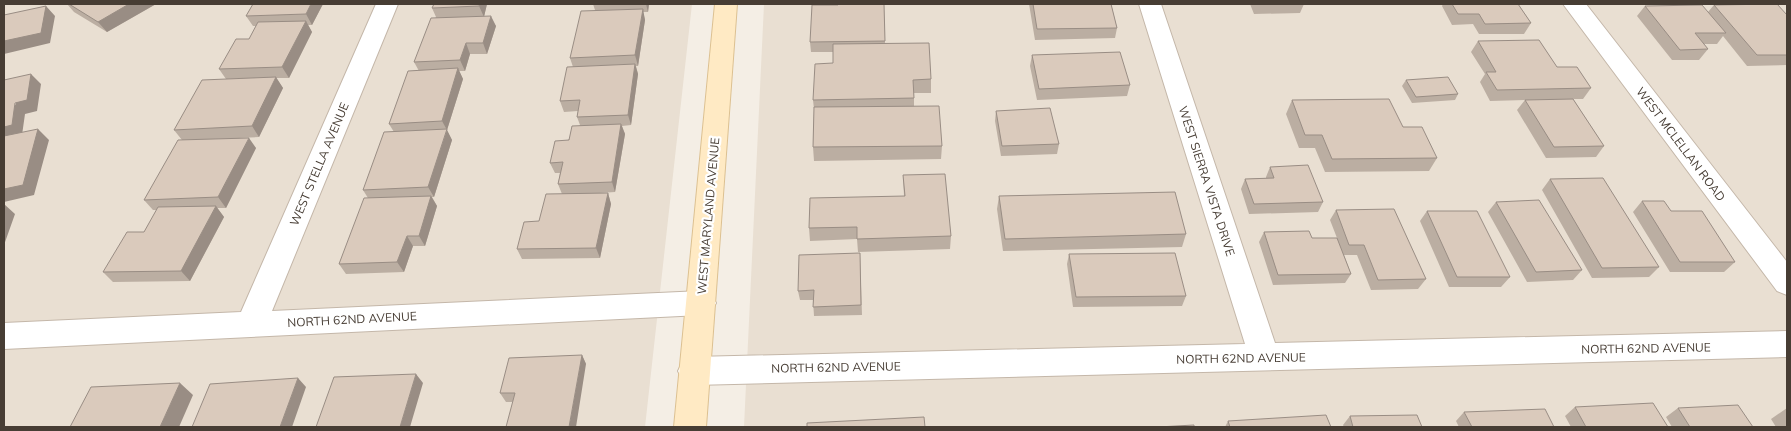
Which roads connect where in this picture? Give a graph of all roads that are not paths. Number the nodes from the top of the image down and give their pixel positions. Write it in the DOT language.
graph roads {
  1 [pos="387,4"];
  2 [pos="726,4"];
  3 [pos="1150,4"];
  4 [pos="1574,4"];
  5 [pos="1787,284"];
  6 [pos="700,302"];
  7 [pos="252,324"];
  8 [pos="4,336"];
  9 [pos="1787,344"];
  10 [pos="1264,357"];
  11 [pos="694,372"];
  12 [pos="690,427"];
  1 -- 7 [label="street, WEST STELLA AVENUE"];
  2 -- 6 [label="street, WEST MARYLAND AVENUE"];
  3 -- 10 [label="street, WEST SIERRA VISTA DRIVE"];
  4 -- 5 [label="street, WEST MCLELLAN ROAD"];
  6 -- 7 [label="street, NORTH 62ND AVENUE"];
  6 -- 11 [label="street, WEST MARYLAND AVENUE"];
  7 -- 8 [label="street, NORTH 62ND AVENUE"];
  9 -- 10 [label="street, NORTH 62ND AVENUE"];
  10 -- 11 [label="street, NORTH 62ND AVENUE"];
  11 -- 12 [label="street, WEST MARYLAND AVENUE"];
}
